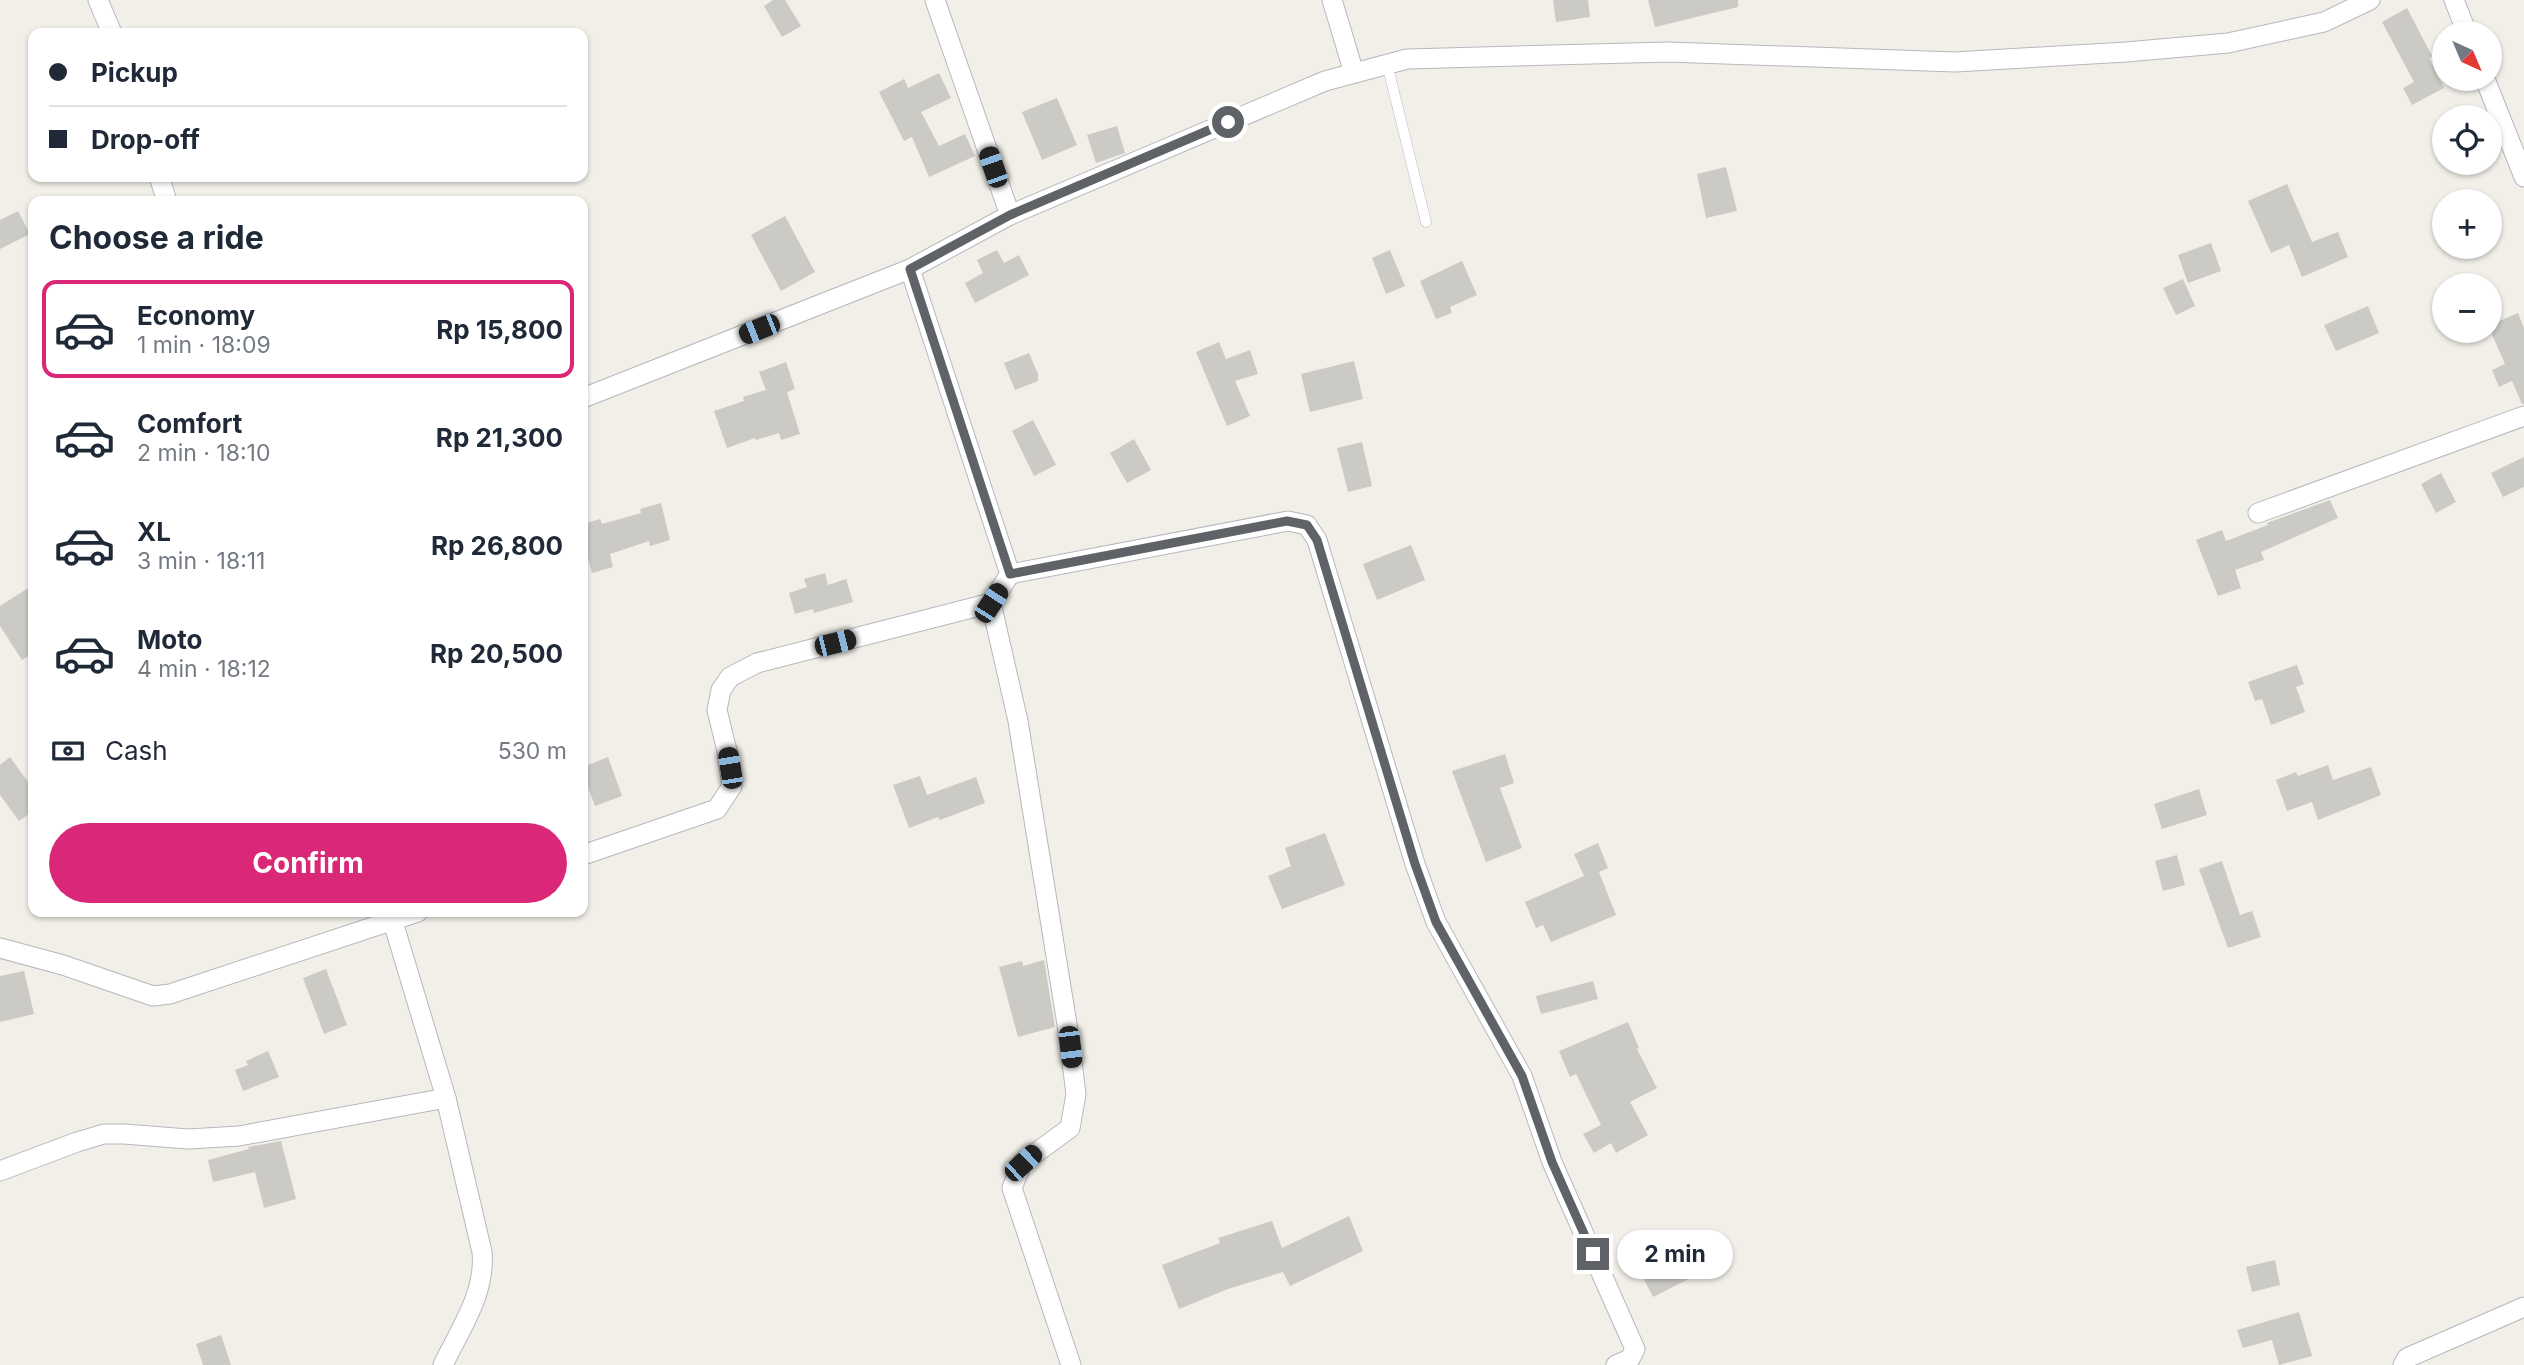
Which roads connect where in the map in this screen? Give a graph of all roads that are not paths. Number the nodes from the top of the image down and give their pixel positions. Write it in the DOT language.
graph roads {
  1 [pos="98,0"];
  2 [pos="935,0"];
  3 [pos="1332,0"];
  4 [pos="2370,0"];
  5 [pos="2454,0"];
  6 [pos="2462,21"];
  7 [pos="109,28"];
  8 [pos="1387,64"];
  9 [pos="1354,73"];
  10 [pos="2490,91"];
  11 [pos="2524,177"];
  12 [pos="1010,215"];
  13 [pos="1426,222"];
  14 [pos="910,269"];
  15 [pos="588,396"];
  16 [pos="2524,416"];
  17 [pos="2258,513"];
  18 [pos="1010,574"];
  19 [pos="991,603"];
  20 [pos="588,853"];
  21 [pos="388,917"];
  22 [pos="391,917"];
  23 [pos="0,948"];
  24 [pos="446,1098"];
  25 [pos="0,1171"];
  26 [pos="2524,1307"];
  27 [pos="443,1365"];
  28 [pos="1071,1365"];
  29 [pos="1616,1365"];
  30 [pos="2403,1365"];
  1 -- 7 [label="street"];
  2 -- 12 [label="street"];
  3 -- 9 [label="street"];
  4 -- 8 [label="street"];
  5 -- 6 [label="street"];
  8 -- 9 [label="street"];
  8 -- 13 [label="lane"];
  9 -- 12 [label="street"];
  10 -- 11 [label="street"];
  12 -- 14 [label="street"];
  14 -- 15 [label="street"];
  14 -- 18 [label="street"];
  16 -- 17 [label="street"];
  18 -- 19 [label="street"];
  18 -- 29 [label="street"];
  19 -- 20 [label="street"];
  19 -- 28 [label="street"];
  21 -- 23 [label="street"];
  22 -- 24 [label="street"];
  24 -- 25 [label="street"];
  24 -- 27 [label="street"];
  26 -- 30 [label="street"];
}
